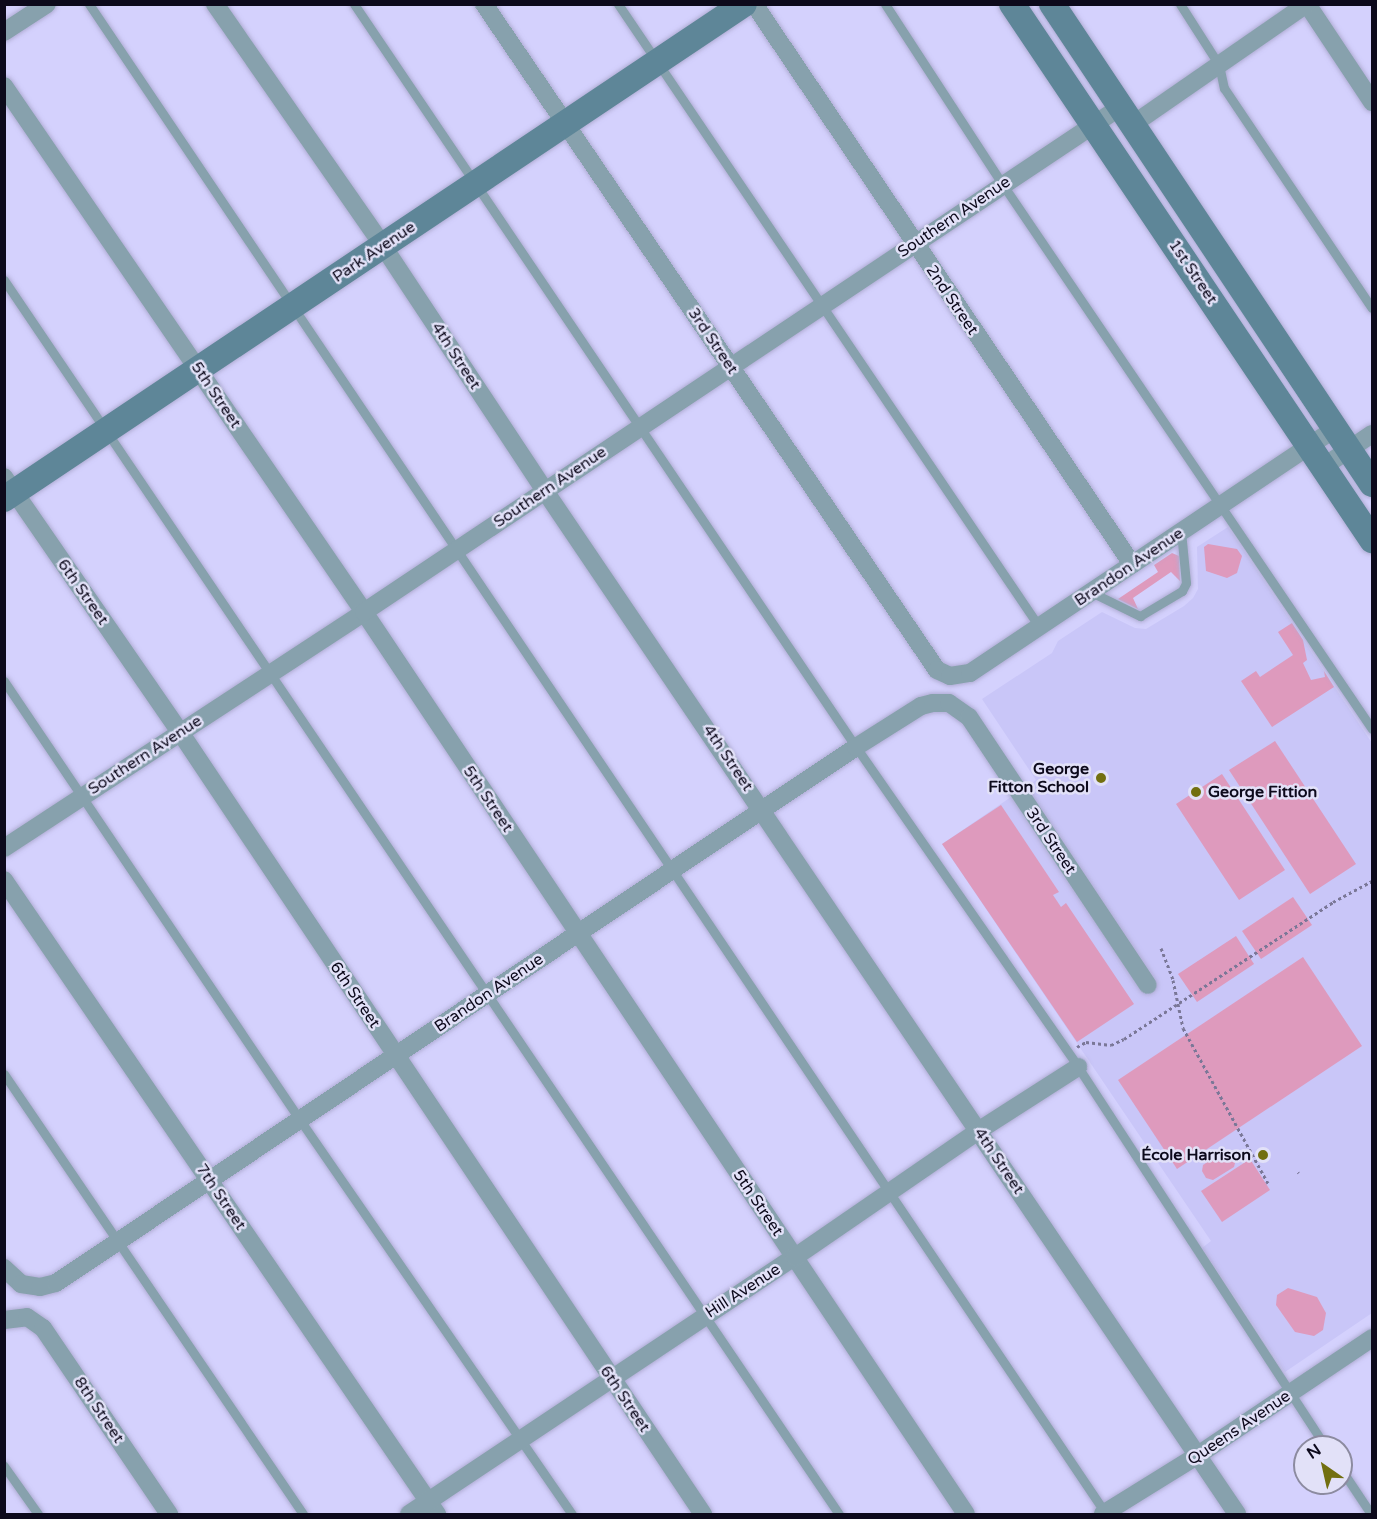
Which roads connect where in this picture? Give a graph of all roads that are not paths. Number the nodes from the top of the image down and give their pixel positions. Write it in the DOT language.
graph roads {
  1 [pos="47,4"];
  2 [pos="89,4"];
  3 [pos="215,4"];
  4 [pos="354,4"];
  5 [pos="484,4"];
  6 [pos="618,4"];
  7 [pos="744,4"];
  8 [pos="754,4"];
  9 [pos="885,4"];
  10 [pos="1012,4"];
  11 [pos="1052,4"];
  12 [pos="1180,4"];
  13 [pos="1307,4"];
  14 [pos="4,32"];
  15 [pos="657,62"];
  16 [pos="1219,65"];
  17 [pos="4,86"];
  18 [pos="1372,102"];
  19 [pos="1126,116"];
  20 [pos="566,123"];
  21 [pos="1095,124"];
  22 [pos="476,183"];
  23 [pos="1003,185"];
  24 [pos="914,244"];
  25 [pos="383,246"];
  26 [pos="4,280"];
  27 [pos="821,306"];
  28 [pos="292,307"];
  29 [pos="1372,308"];
  30 [pos="730,366"];
  31 [pos="199,370"];
  32 [pos="639,428"];
  33 [pos="1335,429"];
  34 [pos="106,432"];
  35 [pos="1372,434"];
  36 [pos="1350,450"];
  37 [pos="1316,457"];
  38 [pos="1372,484"];
  39 [pos="8,490"];
  40 [pos="545,491"];
  41 [pos="1221,504"];
  42 [pos="1181,531"];
  43 [pos="1372,540"];
  44 [pos="456,550"];
  45 [pos="1132,564"];
  46 [pos="1091,592"];
  47 [pos="364,612"];
  48 [pos="1040,628"];
  49 [pos="270,674"];
  50 [pos="945,674"];
  51 [pos="4,681"];
  52 [pos="949,703"];
  53 [pos="1372,729"];
  54 [pos="180,732"];
  55 [pos="856,747"];
  56 [pos="84,796"];
  57 [pos="763,811"];
  58 [pos="4,848"];
  59 [pos="672,871"];
  60 [pos="4,880"];
  61 [pos="577,934"];
  62 [pos="1148,986"];
  63 [pos="489,993"];
  64 [pos="396,1056"];
  65 [pos="1073,1060"];
  66 [pos="4,1074"];
  67 [pos="300,1120"];
  68 [pos="978,1131"];
  69 [pos="209,1180"];
  70 [pos="889,1192"];
  71 [pos="117,1241"];
  72 [pos="795,1257"];
  73 [pos="4,1268"];
  74 [pos="706,1316"];
  75 [pos="12,1318"];
  76 [pos="1372,1338"];
  77 [pos="612,1378"];
  78 [pos="1290,1393"];
  79 [pos="1318,1435"];
  80 [pos="522,1438"];
  81 [pos="1198,1455"];
  82 [pos="4,1466"];
  83 [pos="1353,1487"];
  84 [pos="433,1508"];
  85 [pos="1105,1514"];
  86 [pos="38,1515"];
  87 [pos="169,1515"];
  88 [pos="303,1515"];
  89 [pos="409,1515"];
  90 [pos="572,1515"];
  91 [pos="703,1515"];
  92 [pos="839,1515"];
  93 [pos="966,1515"];
  94 [pos="1237,1515"];
  95 [pos="1371,1515"];
  1 -- 14 [label="street"];
  2 -- 28 [label="lane"];
  3 -- 25 [label="street, 4th Street"];
  4 -- 22 [label="lane"];
  5 -- 20 [label="street, 3rd Street"];
  6 -- 15 [label="lane"];
  7 -- 15 [label="main road, Park Avenue"];
  8 -- 24 [label="street, 2nd Street"];
  9 -- 23 [label="lane"];
  10 -- 21 [label="main road, 1st Street"];
  11 -- 19 [label="main road, 1st Street"];
  12 -- 16 [label="lane"];
  13 -- 16 [label="street, Southern Avenue"];
  13 -- 18 [label="street"];
  15 -- 20 [label="main road, Park Avenue"];
  15 -- 27 [label="lane"];
  16 -- 19 [label="street, Southern Avenue"];
  16 -- 29 [label="lane"];
  17 -- 31 [label="street, 5th Street"];
  19 -- 21 [label="street, Southern Avenue"];
  19 -- 33 [label="main road, 1st Street"];
  20 -- 22 [label="main road, Park Avenue"];
  20 -- 30 [label="street, 3rd Street"];
  21 -- 23 [label="street, Southern Avenue"];
  21 -- 37 [label="main road, 1st Street"];
  22 -- 25 [label="main road, Park Avenue"];
  22 -- 32 [label="lane"];
  23 -- 24 [label="street, Southern Avenue"];
  23 -- 41 [label="lane"];
  24 -- 27 [label="street, Southern Avenue"];
  24 -- 45 [label="street, 2nd Street"];
  25 -- 28 [label="main road, Park Avenue"];
  25 -- 40 [label="street, 4th Street"];
  26 -- 34 [label="lane"];
  27 -- 30 [label="street, Southern Avenue"];
  27 -- 48 [label="lane"];
  28 -- 31 [label="main road, Park Avenue"];
  28 -- 44 [label="lane"];
  30 -- 32 [label="street, Southern Avenue"];
  30 -- 50 [label="street, 3rd Street"];
  31 -- 34 [label="main road, Park Avenue"];
  31 -- 47 [label="street, 5th Street"];
  32 -- 40 [label="street, Southern Avenue"];
  32 -- 55 [label="lane"];
  33 -- 36 [label="main road, 1st Street"];
  33 -- 37 [label="street"];
  34 -- 39 [label="main road, Park Avenue"];
  34 -- 49 [label="lane"];
  35 -- 36 [label="street"];
  36 -- 37 [label="street"];
  36 -- 38 [label="main road, 1st Street"];
  37 -- 41 [label="street, Brandon Avenue"];
  37 -- 43 [label="main road, 1st Street"];
  39 -- 54 [label="street, 6th Street"];
  40 -- 44 [label="street, Southern Avenue"];
  40 -- 57 [label="street, 4th Street"];
  41 -- 42 [label="street, Brandon Avenue"];
  41 -- 53 [label="lane"];
  42 -- 45 [label="street, Brandon Avenue"];
  42 -- 46 [label="lane"];
  44 -- 47 [label="street, Southern Avenue"];
  44 -- 59 [label="lane"];
  45 -- 46 [label="street, Brandon Avenue"];
  46 -- 48 [label="street, Brandon Avenue"];
  47 -- 49 [label="street, Southern Avenue"];
  47 -- 61 [label="street, 5th Street"];
  48 -- 50 [label="street, Brandon Avenue"];
  49 -- 54 [label="street, Southern Avenue"];
  49 -- 63 [label="lane"];
  51 -- 56 [label="lane"];
  52 -- 55 [label="street, Brandon Avenue"];
  52 -- 62 [label="street, 3rd Street"];
  54 -- 56 [label="street, Southern Avenue"];
  54 -- 64 [label="street, 6th Street"];
  55 -- 57 [label="street, Brandon Avenue"];
  55 -- 65 [label="lane"];
  56 -- 58 [label="street, Southern Avenue"];
  56 -- 67 [label="lane"];
  57 -- 59 [label="street, Brandon Avenue"];
  57 -- 68 [label="street, 4th Street"];
  59 -- 61 [label="street, Brandon Avenue"];
  59 -- 70 [label="lane"];
  60 -- 69 [label="street, 7th Street"];
  61 -- 63 [label="street, Brandon Avenue"];
  61 -- 72 [label="street, 5th Street"];
  63 -- 64 [label="street, Brandon Avenue"];
  63 -- 74 [label="lane"];
  64 -- 67 [label="street, Brandon Avenue"];
  64 -- 77 [label="street, 6th Street"];
  65 -- 68 [label="street, Hill Avenue"];
  65 -- 78 [label="lane"];
  66 -- 71 [label="lane"];
  67 -- 69 [label="street, Brandon Avenue"];
  67 -- 80 [label="lane"];
  68 -- 70 [label="street, Hill Avenue"];
  68 -- 81 [label="street, 4th Street"];
  69 -- 71 [label="street, Brandon Avenue"];
  69 -- 84 [label="street, 7th Street"];
  70 -- 72 [label="street, Hill Avenue"];
  70 -- 85 [label="lane"];
  71 -- 73 [label="street, Brandon Avenue"];
  71 -- 88 [label="lane"];
  72 -- 74 [label="street, Hill Avenue"];
  72 -- 93 [label="street, 5th Street"];
  74 -- 77 [label="street, Hill Avenue"];
  74 -- 92 [label="lane"];
  75 -- 87 [label="street, 8th Street"];
  76 -- 78 [label="street, Queens Avenue"];
  77 -- 80 [label="street, Hill Avenue"];
  77 -- 91 [label="street, 6th Street"];
  78 -- 79 [label="lane"];
  78 -- 81 [label="street, Queens Avenue"];
  80 -- 84 [label="street, Hill Avenue"];
  80 -- 90 [label="lane"];
  81 -- 85 [label="street, Queens Avenue"];
  81 -- 94 [label="street, 4th Street"];
  82 -- 86 [label="lane"];
  83 -- 95 [label="lane"];
  84 -- 89 [label="street, Hill Avenue"];
}
